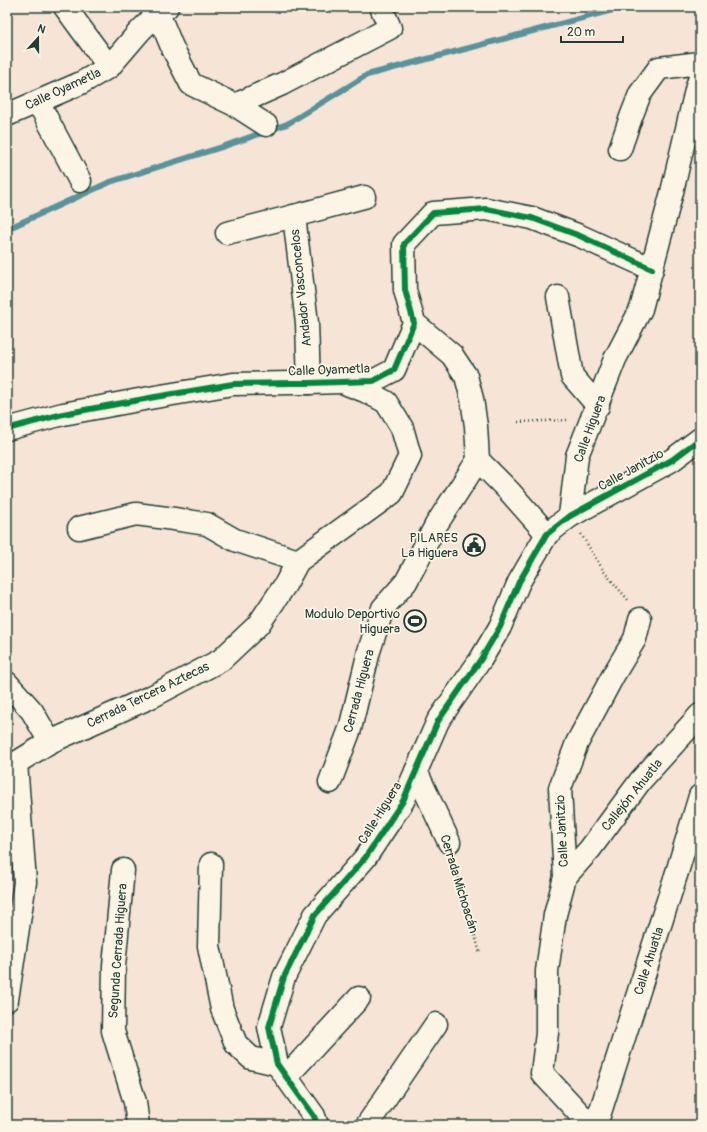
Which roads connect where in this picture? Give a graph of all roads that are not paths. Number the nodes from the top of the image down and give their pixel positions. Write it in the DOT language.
graph roads {
  1 [pos="64,7"];
  2 [pos="381,7"];
  3 [pos="161,9"];
  4 [pos="700,63"];
  5 [pos="109,67"];
  6 [pos="700,78"];
  7 [pos="38,102"];
  8 [pos="235,106"];
  9 [pos="7,115"];
  10 [pos="266,125"];
  11 [pos="620,150"];
  12 [pos="80,181"];
  13 [pos="364,197"];
  14 [pos="294,216"];
  15 [pos="227,233"];
  16 [pos="652,269"];
  17 [pos="558,297"];
  18 [pos="414,322"];
  19 [pos="343,382"];
  20 [pos="309,383"];
  21 [pos="595,412"];
  22 [pos="7,429"];
  23 [pos="700,439"];
  24 [pos="478,460"];
  25 [pos="570,516"];
  26 [pos="79,528"];
  27 [pos="547,534"];
  28 [pos="298,561"];
  29 [pos="640,619"];
  30 [pos="7,683"];
  31 [pos="700,715"];
  32 [pos="50,742"];
  33 [pos="12,766"];
  34 [pos="416,771"];
  35 [pos="330,782"];
  36 [pos="700,796"];
  37 [pos="449,842"];
  38 [pos="211,864"];
  39 [pos="123,870"];
  40 [pos="565,877"];
  41 [pos="359,998"];
  42 [pos="7,1000"];
  43 [pos="436,1024"];
  44 [pos="281,1070"];
  45 [pos="138,1125"];
  46 [pos="317,1125"];
  47 [pos="368,1125"];
  48 [pos="590,1125"];
  49 [pos="596,1125"];
  1 -- 5 [label="street"];
  2 -- 8 [label="street"];
  3 -- 5 [label="street, Calle Oyametla"];
  3 -- 8 [label="street"];
  4 -- 11 [label="street"];
  5 -- 7 [label="street, Calle Oyametla"];
  6 -- 16 [label="street, Calle Higuera"];
  7 -- 9 [label="street, Calle Oyametla"];
  7 -- 12 [label="street"];
  8 -- 10 [label="street"];
  13 -- 14 [label="street, Andador Vasconcelos"];
  14 -- 15 [label="street, Andador Vasconcelos"];
  14 -- 20 [label="street, Andador Vasconcelos"];
  16 -- 18 [label="street"];
  16 -- 21 [label="street, Calle Higuera"];
  17 -- 21 [label="street"];
  18 -- 19 [label="street, Calle Oyametla"];
  18 -- 24 [label="street"];
  19 -- 20 [label="street, Calle Oyametla"];
  19 -- 28 [label="street, Cerrada Tercera Aztecas"];
  20 -- 22 [label="street, Calle Oyametla"];
  21 -- 25 [label="street, Calle Higuera"];
  23 -- 25 [label="street, Calle Janitzio"];
  24 -- 27 [label="street"];
  24 -- 35 [label="street, Cerrada Higuera"];
  25 -- 27 [label="street, Calle Higuera"];
  26 -- 28 [label="street"];
  27 -- 34 [label="street, Calle Higuera"];
  28 -- 32 [label="street, Cerrada Tercera Aztecas"];
  29 -- 40 [label="street, Calle Janitzio"];
  30 -- 32 [label="street"];
  31 -- 40 [label="street, Callejón Ahuatla"];
  32 -- 33 [label="street, Cerrada Tercera Aztecas"];
  33 -- 42 [label="street"];
  34 -- 37 [label="street, Cerrada Michoacán"];
  34 -- 44 [label="street, Calle Higuera"];
  36 -- 49 [label="street, Calle Ahuatla"];
  38 -- 44 [label="street"];
  39 -- 45 [label="street, Segunda Cerrada Higuera"];
  40 -- 48 [label="street, Calle Janitzio"];
  41 -- 44 [label="street"];
  43 -- 47 [label="street"];
  44 -- 46 [label="street, Calle Higuera"];
}
